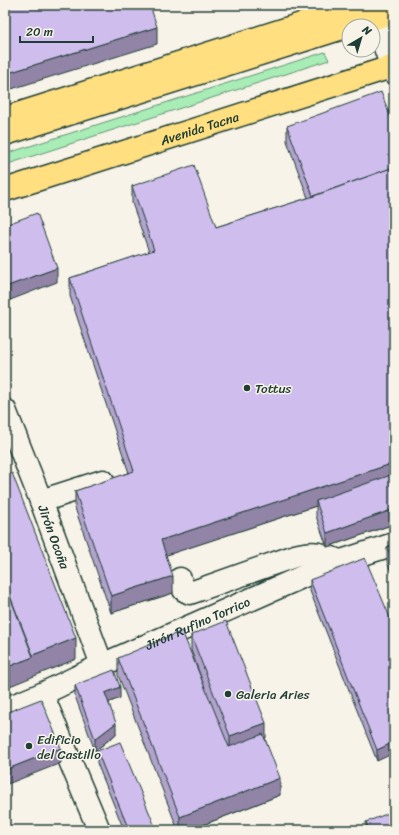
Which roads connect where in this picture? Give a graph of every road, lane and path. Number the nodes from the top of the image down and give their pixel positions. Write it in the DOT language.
graph roads {
  1 [pos="375,10"];
  2 [pos="362,18"];
  3 [pos="341,29"];
  4 [pos="393,69"];
  5 [pos="5,118"];
  6 [pos="5,134"];
  7 [pos="5,190"];
  8 [pos="5,410"];
  9 [pos="103,481"];
  10 [pos="41,501"];
  11 [pos="394,544"];
  12 [pos="348,564"];
  13 [pos="180,580"];
  14 [pos="102,665"];
  15 [pos="42,694"];
  16 [pos="5,709"];
  17 [pos="99,830"];
  1 -- 2 [label="main road"];
  1 -- 4 [label="street"];
  1 -- 5 [label="main road"];
  3 -- 6 [label="main road"];
  4 -- 7 [label="main road, Avenida Tacna"];
  8 -- 10 [label="street, Jirón Ocoña"];
  9 -- 10 [label="street"];
  10 -- 14 [label="street, Jirón Ocoña"];
  11 -- 12 [label="street, Jirón Rufino Torrico"];
  12 -- 13 [label="street"];
  12 -- 14 [label="street, Jirón Rufino Torrico"];
  14 -- 15 [label="street, Jirón Rufino Torrico"];
  15 -- 16 [label="street, Jirón Rufino Torrico"];
  15 -- 17 [label="street"];
}
